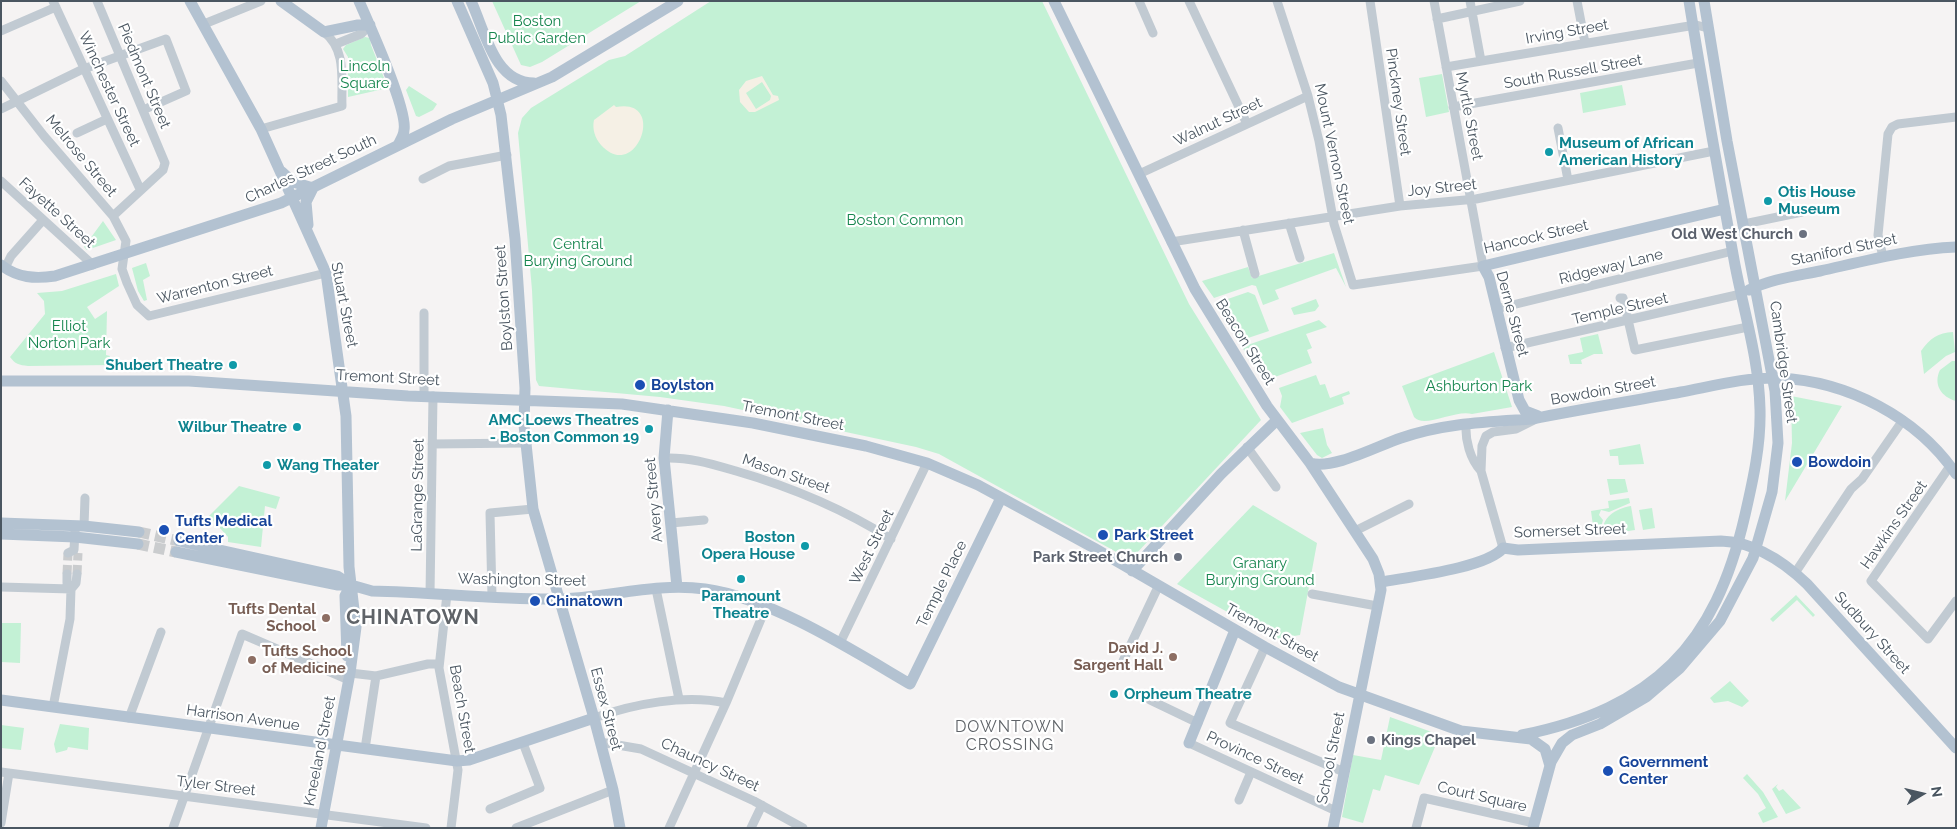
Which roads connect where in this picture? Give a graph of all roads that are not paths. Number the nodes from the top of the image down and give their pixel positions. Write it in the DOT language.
graph roads {
  1 [pos="98,1"];
  2 [pos="190,1"];
  3 [pos="261,1"];
  4 [pos="281,1"];
  5 [pos="359,1"];
  6 [pos="457,1"];
  7 [pos="471,1"];
  8 [pos="678,1"];
  9 [pos="1054,1"];
  10 [pos="1139,1"];
  11 [pos="1189,1"];
  12 [pos="1277,1"];
  13 [pos="1370,1"];
  14 [pos="1434,1"];
  15 [pos="1470,1"];
  16 [pos="1520,1"];
  17 [pos="1577,1"];
  18 [pos="1689,1"];
  19 [pos="1704,1"];
  20 [pos="54,4"];
  21 [pos="1472,12"];
  22 [pos="1438,19"];
  23 [pos="204,24"];
  24 [pos="370,25"];
  25 [pos="1693,25"];
  26 [pos="1708,28"];
  27 [pos="1,31"];
  28 [pos="324,32"];
  29 [pos="1153,33"];
  30 [pos="1585,43"];
  31 [pos="336,44"];
  32 [pos="120,56"];
  33 [pos="1481,61"];
  34 [pos="1698,63"];
  35 [pos="1446,67"];
  36 [pos="85,68"];
  37 [pos="1,81"];
  38 [pos="536,83"];
  39 [pos="1308,96"];
  40 [pos="498,99"];
  41 [pos="17,101"];
  42 [pos="1453,107"];
  43 [pos="1,109"];
  44 [pos="143,110"];
  45 [pos="1956,117"];
  46 [pos="108,119"];
  47 [pos="1248,124"];
  48 [pos="1558,128"];
  49 [pos="261,129"];
  50 [pos="77,133"];
  51 [pos="398,145"];
  52 [pos="1714,151"];
  53 [pos="507,154"];
  54 [pos="275,162"];
  55 [pos="1139,174"];
  56 [pos="423,179"];
  57 [pos="1568,180"];
  58 [pos="1,181"];
  59 [pos="140,188"];
  60 [pos="313,188"];
  61 [pos="291,198"];
  62 [pos="1470,200"];
  63 [pos="1400,206"];
  64 [pos="1725,209"];
  65 [pos="1802,212"];
  66 [pos="113,216"];
  67 [pos="1333,218"];
  68 [pos="44,220"];
  69 [pos="1289,223"];
  70 [pos="1744,224"];
  71 [pos="1243,230"];
  72 [pos="310,239"];
  73 [pos="1171,242"];
  74 [pos="1956,247"];
  75 [pos="1732,251"];
  76 [pos="124,255"];
  77 [pos="1882,257"];
  78 [pos="1300,258"];
  79 [pos="93,265"];
  80 [pos="1483,266"];
  81 [pos="2,270"];
  82 [pos="326,273"];
  83 [pos="1255,274"];
  84 [pos="1353,285"];
  85 [pos="1756,286"];
  86 [pos="1741,294"];
  87 [pos="1620,298"];
  88 [pos="1496,309"];
  89 [pos="424,313"];
  90 [pos="1628,321"];
  91 [pos="1748,326"];
  92 [pos="1505,348"];
  93 [pos="1773,378"];
  94 [pos="1757,379"];
  95 [pos="1,381"];
  96 [pos="343,390"];
  97 [pos="428,396"];
  98 [pos="524,400"];
  99 [pos="1519,400"];
  100 [pos="668,410"];
  101 [pos="1542,417"];
  102 [pos="1508,419"];
  103 [pos="1277,420"];
  104 [pos="1903,420"];
  105 [pos="1466,424"];
  106 [pos="525,443"];
  107 [pos="432,444"];
  108 [pos="1247,447"];
  109 [pos="664,458"];
  110 [pos="927,463"];
  111 [pos="1310,463"];
  112 [pos="1953,470"];
  113 [pos="1480,471"];
  114 [pos="1276,487"];
  115 [pos="85,498"];
  116 [pos="1001,498"];
  117 [pos="1409,504"];
  118 [pos="533,509"];
  119 [pos="704,520"];
  120 [pos="1,523"];
  121 [pos="671,523"];
  122 [pos="78,530"];
  123 [pos="1355,531"];
  124 [pos="139,532"];
  125 [pos="1,534"];
  126 [pos="891,539"];
  127 [pos="1738,543"];
  128 [pos="138,544"];
  129 [pos="177,546"];
  130 [pos="1503,548"];
  131 [pos="1757,548"];
  132 [pos="73,552"];
  133 [pos="1132,571"];
  134 [pos="1795,573"];
  135 [pos="72,574"];
  136 [pos="1381,582"];
  137 [pos="351,585"];
  138 [pos="677,586"];
  139 [pos="1,587"];
  140 [pos="1158,587"];
  141 [pos="71,589"];
  142 [pos="656,589"];
  143 [pos="430,594"];
  144 [pos="448,594"];
  145 [pos="1312,594"];
  146 [pos="492,596"];
  147 [pos="559,599"];
  148 [pos="1956,601"];
  149 [pos="1377,606"];
  150 [pos="766,607"];
  151 [pos="1235,630"];
  152 [pos="161,632"];
  153 [pos="840,643"];
  154 [pos="1264,647"];
  155 [pos="1123,661"];
  156 [pos="439,664"];
  157 [pos="350,676"];
  158 [pos="376,676"];
  159 [pos="910,684"];
  160 [pos="1359,695"];
  161 [pos="680,699"];
  162 [pos="1,700"];
  163 [pos="1150,700"];
  164 [pos="726,703"];
  165 [pos="53,707"];
  166 [pos="129,718"];
  167 [pos="594,718"];
  168 [pos="1198,723"];
  169 [pos="208,728"];
  170 [pos="1512,736"];
  171 [pos="600,742"];
  172 [pos="523,743"];
  173 [pos="1189,743"];
  174 [pos="336,745"];
  175 [pos="1956,748"];
  176 [pos="365,749"];
  177 [pos="457,761"];
  178 [pos="1550,766"];
  179 [pos="1251,772"];
  180 [pos="1344,772"];
  181 [pos="5,773"];
  182 [pos="693,774"];
  183 [pos="613,790"];
  184 [pos="185,796"];
  185 [pos="1239,800"];
  186 [pos="762,805"];
  187 [pos="490,809"];
  188 [pos="1336,811"];
  189 [pos="324,814"];
  190 [pos="1,823"];
  191 [pos="1534,825"];
  192 [pos="173,828"];
  193 [pos="321,828"];
  194 [pos="426,828"];
  195 [pos="451,828"];
  196 [pos="516,828"];
  197 [pos="620,828"];
  198 [pos="668,828"];
  199 [pos="751,828"];
  200 [pos="803,828"];
  201 [pos="1333,828"];
  202 [pos="1416,828"];
  1 -- 32 [label="street, Piedmont Street"];
  2 -- 23 [label="main road, Stuart Street"];
  3 -- 23 [label="street"];
  4 -- 28 [label="main road"];
  5 -- 24 [label="main road"];
  6 -- 40 [label="main road, Boylston Street"];
  7 -- 38 [label="main road"];
  8 -- 38 [label="main road, Charles Street South"];
  9 -- 55 [label="main road, Beacon Street"];
  10 -- 29 [label="street"];
  11 -- 47 [label="street"];
  12 -- 39 [label="street, Mount Vernon Street"];
  13 -- 63 [label="street, Pinckney Street"];
  14 -- 22 [label="street, Myrtle Street"];
  15 -- 21 [label="street"];
  16 -- 21 [label="street"];
  17 -- 30 [label="street"];
  18 -- 25 [label="main road, Cambridge Street"];
  19 -- 26 [label="main road, Cambridge Street"];
  20 -- 27 [label="street"];
  20 -- 36 [label="street, Winchester Street"];
  21 -- 22 [label="street"];
  21 -- 33 [label="street"];
  22 -- 35 [label="street, Myrtle Street"];
  23 -- 49 [label="main road, Stuart Street"];
  24 -- 28 [label="main road"];
  24 -- 31 [label="street"];
  24 -- 51 [label="main road"];
  25 -- 26 [label="street"];
  25 -- 30 [label="street, Irving Street"];
  25 -- 34 [label="main road, Cambridge Street"];
  26 -- 70 [label="main road, Cambridge Street"];
  28 -- 31 [label="street"];
  30 -- 33 [label="street, Irving Street"];
  31 -- 49 [label="street"];
  32 -- 36 [label="street"];
  32 -- 44 [label="street, Piedmont Street"];
  32 -- 44 [label="street"];
  33 -- 35 [label="street, Irving Street"];
  34 -- 42 [label="street, South Russell Street"];
  34 -- 52 [label="main road, Cambridge Street"];
  35 -- 42 [label="street, Myrtle Street"];
  36 -- 41 [label="street"];
  36 -- 46 [label="street, Winchester Street"];
  37 -- 41 [label="street, Melrose Street"];
  38 -- 40 [label="main road, Charles Street South"];
  39 -- 47 [label="street, Walnut Street"];
  39 -- 67 [label="street, Mount Vernon Street"];
  40 -- 51 [label="main road, Charles Street South"];
  40 -- 53 [label="main road, Boylston Street"];
  41 -- 43 [label="street"];
  41 -- 66 [label="street, Melrose Street"];
  42 -- 62 [label="street, Myrtle Street"];
  44 -- 59 [label="street, Piedmont Street"];
  45 -- 77 [label="street"];
  46 -- 50 [label="street"];
  46 -- 59 [label="street, Winchester Street"];
  47 -- 55 [label="street, Walnut Street"];
  48 -- 57 [label="street"];
  49 -- 54 [label="main road, Stuart Street"];
  51 -- 60 [label="main road, Charles Street South"];
  52 -- 57 [label="street, Joy Street"];
  52 -- 64 [label="main road, Cambridge Street"];
  53 -- 56 [label="street"];
  53 -- 98 [label="main road, Boylston Street"];
  54 -- 60 [label="main road"];
  54 -- 61 [label="main road, Stuart Street"];
  55 -- 73 [label="main road, Beacon Street"];
  57 -- 62 [label="street, Joy Street"];
  58 -- 68 [label="street, Fayette Street"];
  59 -- 66 [label="street"];
  60 -- 61 [label="main road, Charles Street South"];
  60 -- 72 [label="main road"];
  61 -- 72 [label="main road, Stuart Street"];
  61 -- 76 [label="main road, Charles Street South"];
  62 -- 63 [label="street, Joy Street"];
  62 -- 80 [label="street, Myrtle Street"];
  63 -- 67 [label="street, Joy Street"];
  64 -- 75 [label="main road, Cambridge Street"];
  64 -- 80 [label="main road, Hancock Street"];
  65 -- 70 [label="street"];
  66 -- 76 [label="street, Melrose Street"];
  67 -- 69 [label="street, Joy Street"];
  67 -- 84 [label="street, Mount Vernon Street"];
  68 -- 79 [label="street, Fayette Street"];
  68 -- 81 [label="street"];
  69 -- 71 [label="street, Joy Street"];
  69 -- 78 [label="street"];
  70 -- 85 [label="main road, Cambridge Street"];
  71 -- 73 [label="street, Joy Street"];
  71 -- 83 [label="street"];
  72 -- 82 [label="main road, Stuart Street"];
  73 -- 103 [label="main road, Beacon Street"];
  74 -- 77 [label="main road, Staniford Street"];
  75 -- 86 [label="main road, Cambridge Street"];
  75 -- 88 [label="street, Ridgeway Lane"];
  76 -- 79 [label="main road, Charles Street South"];
  76 -- 82 [label="street, Warrenton Street"];
  77 -- 85 [label="main road, Staniford Street"];
  79 -- 81 [label="main road, Charles Street South"];
  80 -- 84 [label="street, Hancock Street"];
  80 -- 88 [label="main road, Derne Street"];
  82 -- 96 [label="main road, Stuart Street"];
  85 -- 86 [label="main road, Staniford Street"];
  85 -- 93 [label="main road, Cambridge Street"];
  86 -- 90 [label="street, Temple Street"];
  86 -- 91 [label="main road, Cambridge Street"];
  87 -- 90 [label="street"];
  88 -- 92 [label="main road, Derne Street"];
  89 -- 97 [label="street, LaGrange Street"];
  90 -- 91 [label="street"];
  90 -- 92 [label="street, Temple Street"];
  91 -- 94 [label="main road, Cambridge Street"];
  92 -- 99 [label="main road, Derne Street"];
  93 -- 94 [label="main road, Bowdoin Street"];
  93 -- 104 [label="main road, Bowdoin Street"];
  93 -- 131 [label="main road, Cambridge Street"];
  94 -- 101 [label="main road, Bowdoin Street"];
  94 -- 127 [label="main road, Cambridge Street"];
  95 -- 96 [label="main road, Tremont Street"];
  96 -- 97 [label="main road, Tremont Street"];
  96 -- 137 [label="main road, Stuart Street"];
  97 -- 98 [label="main road, Tremont Street"];
  97 -- 107 [label="street, LaGrange Street"];
  98 -- 100 [label="main road, Tremont Street"];
  98 -- 106 [label="main road, Boylston Street"];
  99 -- 101 [label="main road"];
  99 -- 102 [label="main road"];
  100 -- 109 [label="main road, Avery Street"];
  100 -- 110 [label="main road, Tremont Street"];
  101 -- 102 [label="main road, Bowdoin Street"];
  101 -- 113 [label="street"];
  102 -- 105 [label="main road, Bowdoin Street"];
  103 -- 108 [label="main road"];
  103 -- 111 [label="main road, Beacon Street"];
  104 -- 112 [label="main road, Bowdoin Street"];
  104 -- 134 [label="street"];
  105 -- 111 [label="main road, Bowdoin Street"];
  105 -- 113 [label="street"];
  106 -- 107 [label="street"];
  106 -- 118 [label="main road, Boylston Street"];
  107 -- 143 [label="street, LaGrange Street"];
  108 -- 114 [label="street"];
  108 -- 133 [label="main road"];
  109 -- 121 [label="main road, Avery Street"];
  109 -- 126 [label="street, Mason Street"];
  110 -- 116 [label="main road, Tremont Street"];
  110 -- 126 [label="street, West Street"];
  111 -- 123 [label="main road, Beacon Street"];
  112 -- 148 [label="street, Hawkins Street"];
  113 -- 130 [label="street"];
  115 -- 122 [label="street"];
  116 -- 133 [label="main road, Tremont Street"];
  116 -- 159 [label="main road, Temple Place"];
  117 -- 123 [label="street"];
  118 -- 146 [label="street"];
  118 -- 147 [label="main road, Boylston Street"];
  119 -- 121 [label="street"];
  120 -- 122 [label="main road"];
  121 -- 138 [label="main road, Avery Street"];
  122 -- 124 [label="main road"];
  122 -- 125 [label="main road"];
  122 -- 128 [label="main road"];
  122 -- 132 [label="street"];
  123 -- 136 [label="main road, Beacon Street"];
  126 -- 153 [label="street, West Street"];
  127 -- 130 [label="main road, Somerset Street"];
  127 -- 131 [label="main road, Somerset Street"];
  127 -- 170 [label="main road, Cambridge Street"];
  129 -- 137 [label="main road, Washington Street"];
  130 -- 136 [label="main road, Somerset Street"];
  131 -- 134 [label="main road, Sudbury Street"];
  131 -- 178 [label="main road, Cambridge Street"];
  133 -- 140 [label="main road, Tremont Street"];
  134 -- 175 [label="main road, Sudbury Street"];
  135 -- 141 [label="street"];
  136 -- 149 [label="main road, Beacon Street"];
  137 -- 143 [label="main road, Washington Street"];
  137 -- 157 [label="main road, Kneeland Street"];
  138 -- 142 [label="main road, Washington Street"];
  138 -- 150 [label="main road, Washington Street"];
  139 -- 141 [label="street"];
  140 -- 151 [label="main road, Tremont Street"];
  140 -- 155 [label="street"];
  141 -- 165 [label="street"];
  142 -- 147 [label="main road, Washington Street"];
  142 -- 161 [label="street"];
  143 -- 144 [label="main road, Washington Street"];
  144 -- 146 [label="main road, Washington Street"];
  144 -- 156 [label="street, Beach Street"];
  145 -- 149 [label="street"];
  146 -- 147 [label="main road, Washington Street"];
  147 -- 167 [label="main road, Essex Street"];
  149 -- 160 [label="main road, Beacon Street"];
  150 -- 153 [label="main road, Washington Street"];
  150 -- 164 [label="street"];
  151 -- 154 [label="main road, Tremont Street"];
  151 -- 168 [label="main road"];
  152 -- 166 [label="street"];
  153 -- 159 [label="main road, Washington Street"];
  154 -- 160 [label="main road, Tremont Street"];
  154 -- 180 [label="street"];
  156 -- 158 [label="street"];
  156 -- 177 [label="street, Beach Street"];
  157 -- 158 [label="street"];
  157 -- 169 [label="street"];
  157 -- 174 [label="main road, Kneeland Street"];
  158 -- 176 [label="street"];
  160 -- 170 [label="main road, Tremont Street"];
  160 -- 180 [label="main road, School Street"];
  161 -- 164 [label="street"];
  161 -- 167 [label="street"];
  162 -- 165 [label="main road, Harrison Avenue"];
  163 -- 168 [label="street"];
  164 -- 182 [label="street"];
  165 -- 166 [label="main road, Harrison Avenue"];
  166 -- 169 [label="main road, Harrison Avenue"];
  167 -- 171 [label="main road, Essex Street"];
  167 -- 172 [label="main road, Harrison Avenue"];
  168 -- 173 [label="main road"];
  169 -- 174 [label="main road, Harrison Avenue"];
  169 -- 184 [label="street"];
  170 -- 178 [label="main road"];
  171 -- 182 [label="street, Chauncy Street"];
  171 -- 183 [label="main road, Essex Street"];
  172 -- 177 [label="main road, Harrison Avenue"];
  172 -- 187 [label="street"];
  173 -- 179 [label="street, Province Street"];
  174 -- 176 [label="main road, Harrison Avenue"];
  174 -- 189 [label="main road, Kneeland Street"];
  176 -- 177 [label="main road, Harrison Avenue"];
  177 -- 195 [label="street, Beach Street"];
  178 -- 191 [label="main road, Cambridge Street"];
  179 -- 185 [label="street"];
  179 -- 188 [label="street, Province Street"];
  180 -- 188 [label="main road, School Street"];
  181 -- 184 [label="street, Tyler Street"];
  181 -- 190 [label="street"];
  182 -- 186 [label="street, Chauncy Street"];
  182 -- 198 [label="street"];
  183 -- 196 [label="street"];
  183 -- 197 [label="main road, Essex Street"];
  184 -- 189 [label="street, Tyler Street"];
  184 -- 192 [label="street"];
  186 -- 199 [label="street"];
  186 -- 200 [label="street, Chauncy Street"];
  188 -- 201 [label="main road, School Street"];
  189 -- 193 [label="main road, Kneeland Street"];
  189 -- 194 [label="street, Tyler Street"];
  191 -- 202 [label="street, Court Square"];
}
